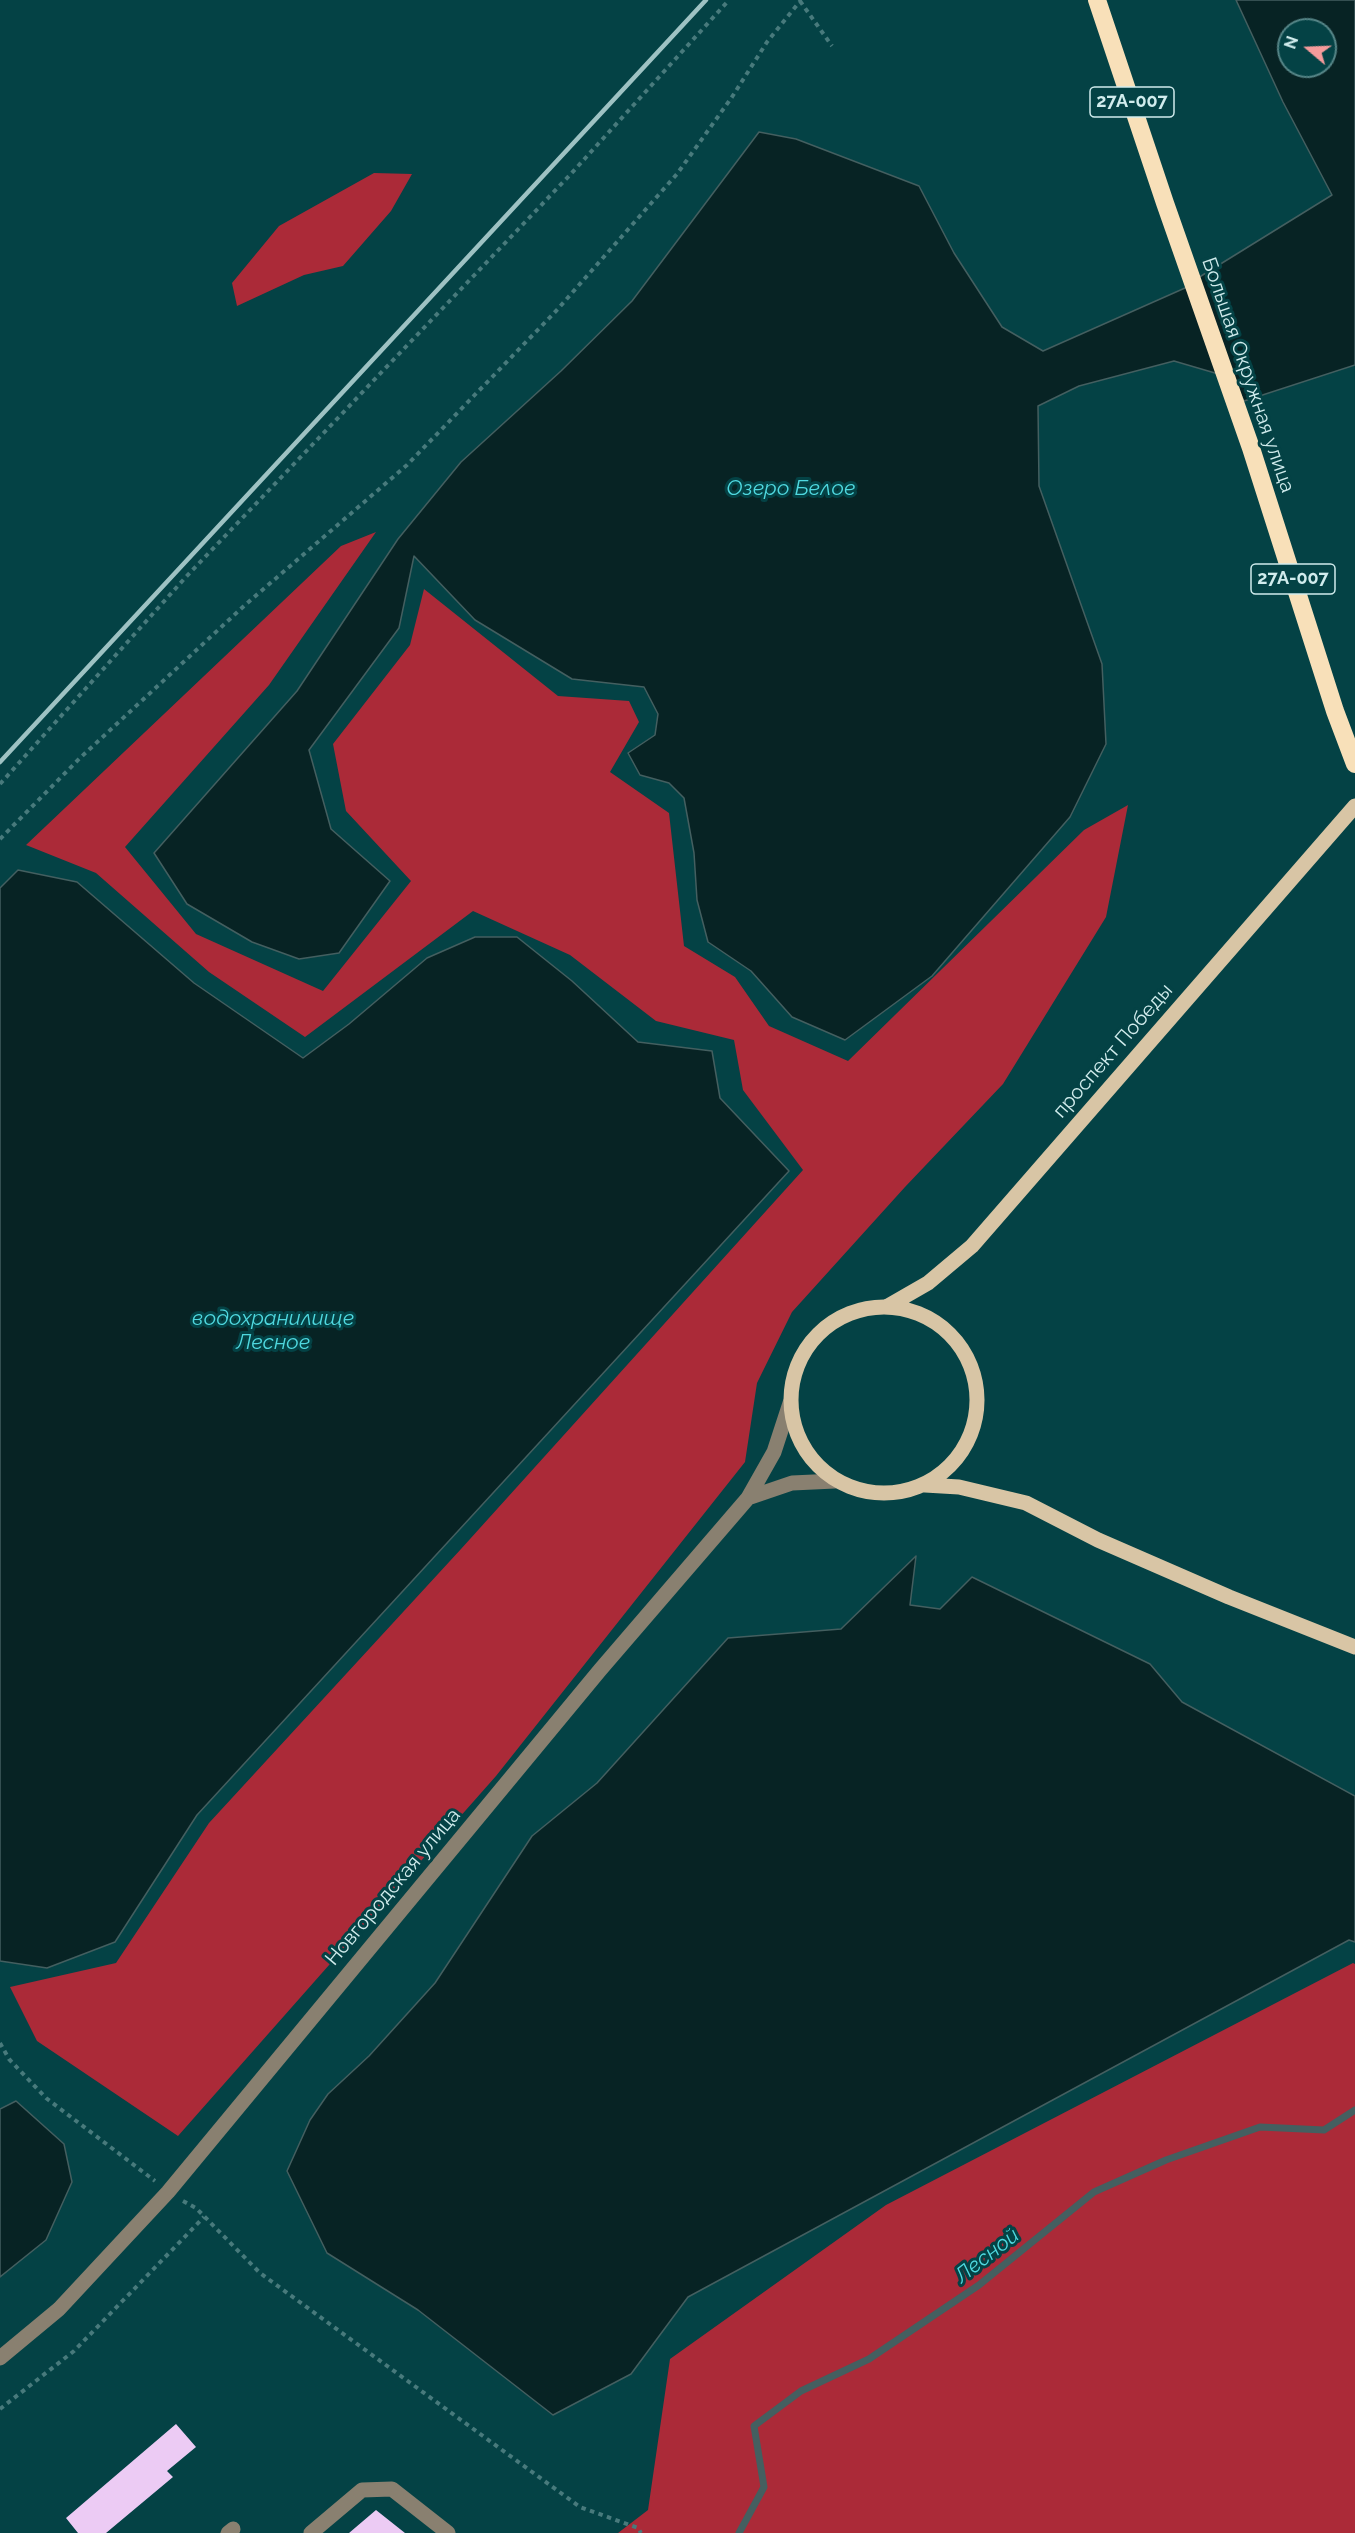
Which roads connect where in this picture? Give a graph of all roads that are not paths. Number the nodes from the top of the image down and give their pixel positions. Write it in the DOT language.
graph roads {
  1 [pos="1097,0"];
  2 [pos="1355,764"];
  3 [pos="1355,806"];
  4 [pos="888,1306"];
  5 [pos="790,1403"];
  6 [pos="835,1480"];
  7 [pos="925,1485"];
  8 [pos="748,1498"];
  9 [pos="1355,1647"];
  10 [pos="0,2358"];
  11 [pos="311,2533"];
  12 [pos="448,2533"];
  1 -- 2 [label="highway, Большая Окружная улица / 27А-007"];
  3 -- 4 [label="main road, проспект Победы"];
  4 -- 5 [label="main road"];
  4 -- 7 [label="main road"];
  5 -- 6 [label="main road"];
  5 -- 8 [label="street, Новгородская улица"];
  6 -- 7 [label="main road"];
  6 -- 8 [label="street"];
  7 -- 9 [label="main road"];
  8 -- 10 [label="street, Новгородская улица"];
  11 -- 12 [label="street"];
}
